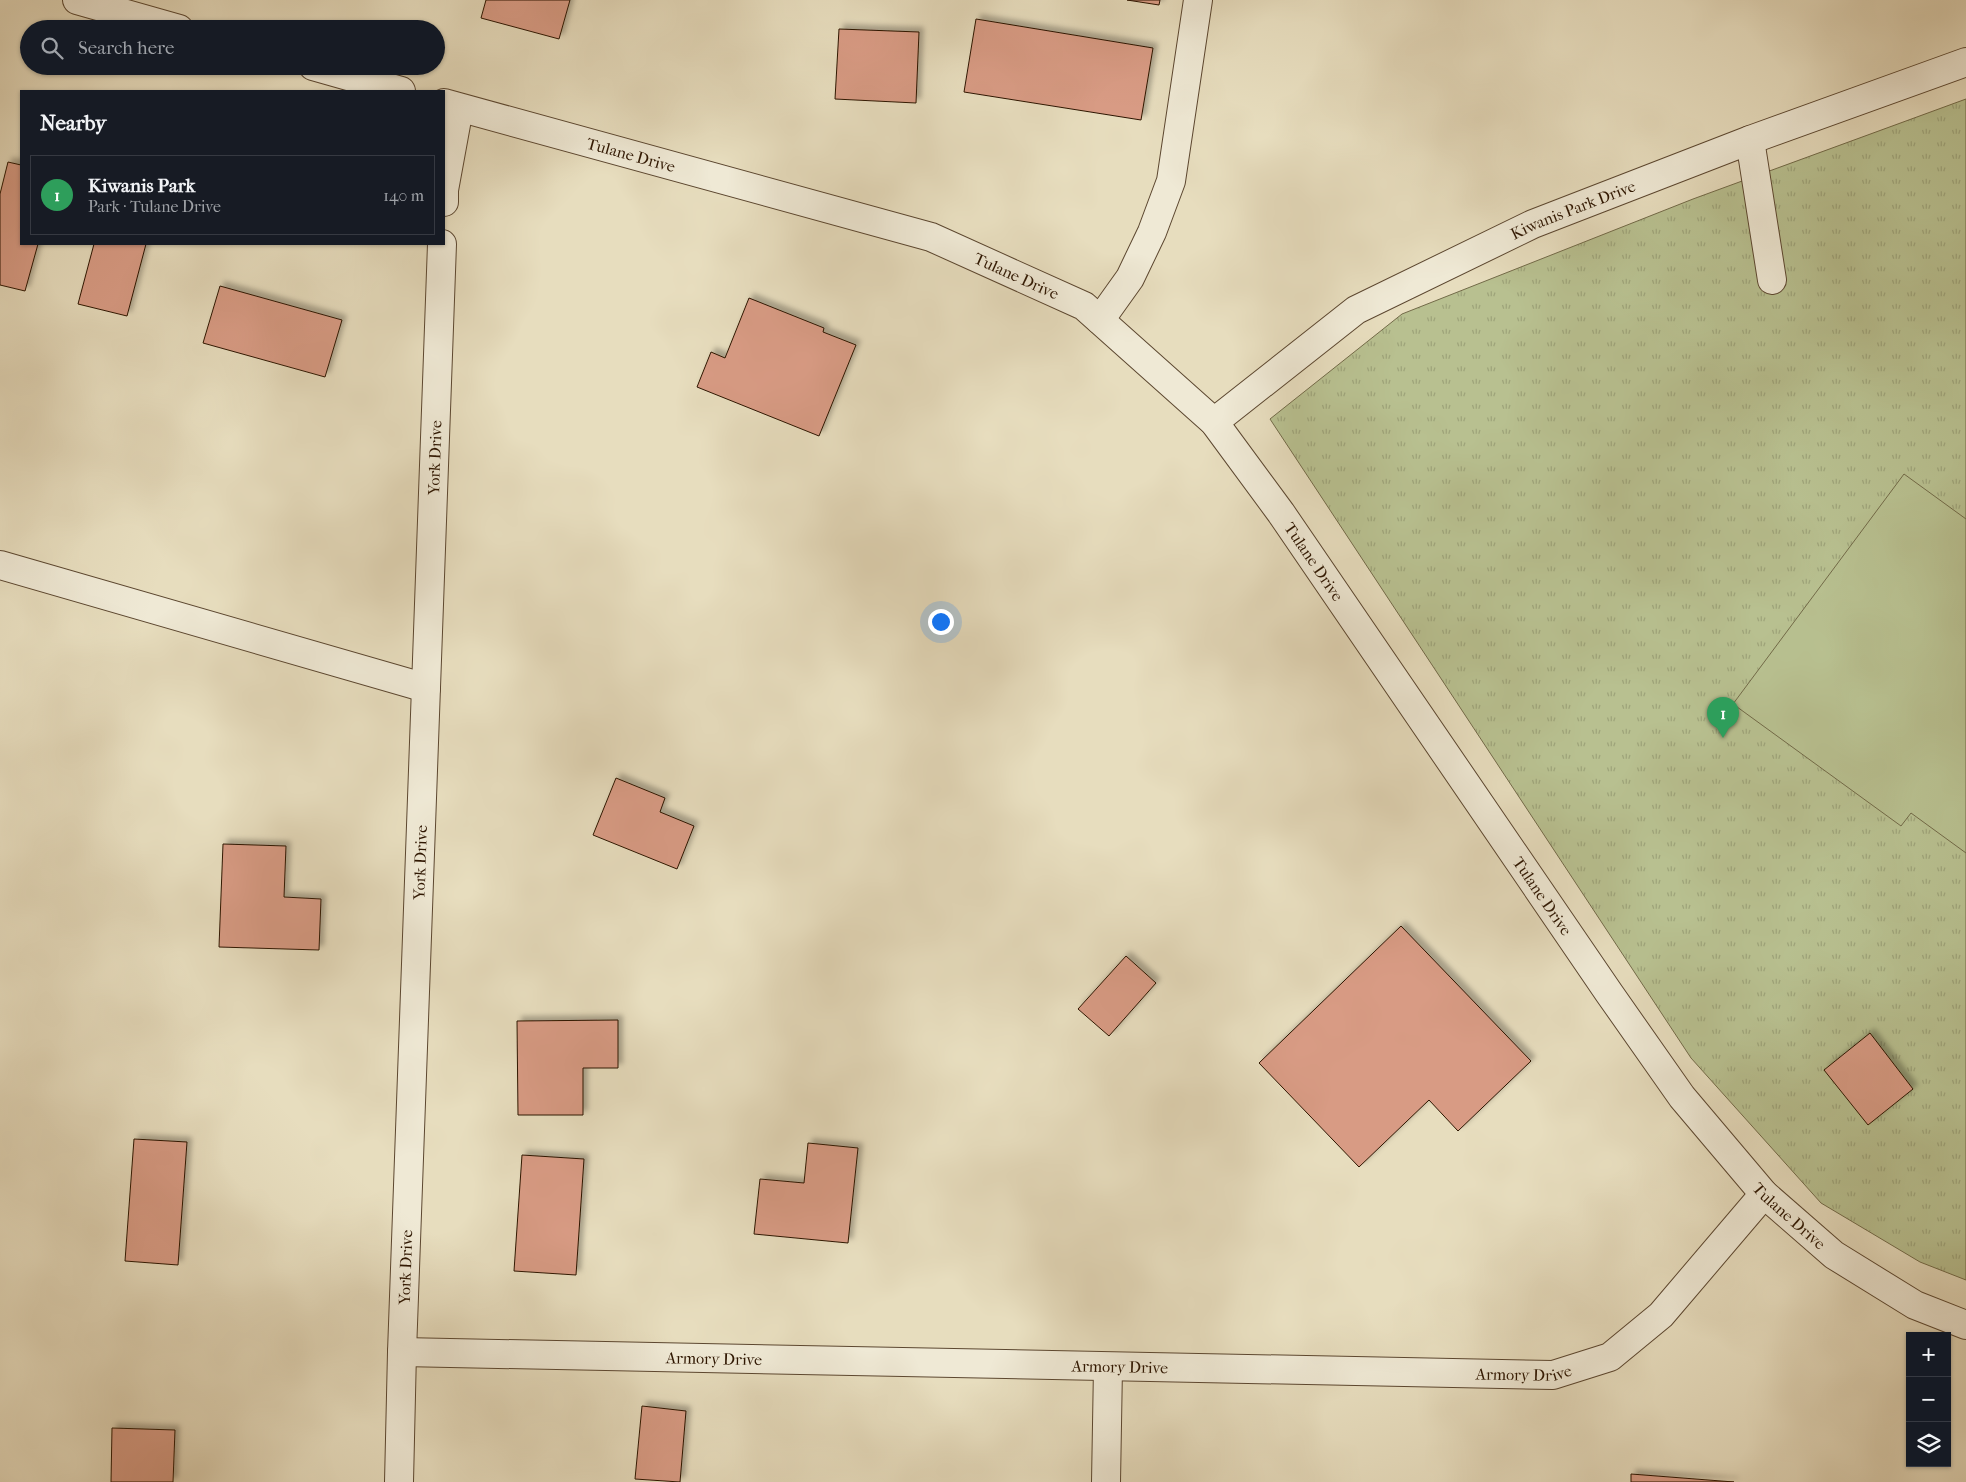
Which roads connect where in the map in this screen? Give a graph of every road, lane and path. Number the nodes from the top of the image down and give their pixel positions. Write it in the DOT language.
graph roads {
  1 [pos="77,0"];
  2 [pos="1198,0"];
  3 [pos="147,20"];
  4 [pos="1966,62"];
  5 [pos="345,75"];
  6 [pos="397,90"];
  7 [pos="451,106"];
  8 [pos="1750,140"];
  9 [pos="445,188"];
  10 [pos="442,245"];
  11 [pos="1772,280"];
  12 [pos="1100,320"];
  13 [pos="1214,422"];
  14 [pos="0,565"];
  15 [pos="426,688"];
  16 [pos="1764,1194"];
  17 [pos="1966,1325"];
  18 [pos="402,1352"];
  19 [pos="1108,1367"];
  20 [pos="399,1482"];
  21 [pos="1106,1482"];
  1 -- 3 [label="street"];
  2 -- 12 [label="street"];
  4 -- 8 [label="street, Kiwanis Park Drive"];
  5 -- 6 [label="street"];
  7 -- 9 [label="street"];
  7 -- 12 [label="street, Tulane Drive"];
  8 -- 11 [label="street"];
  8 -- 13 [label="street, Kiwanis Park Drive"];
  10 -- 15 [label="street, York Drive"];
  12 -- 13 [label="street, Tulane Drive"];
  13 -- 16 [label="street, Tulane Drive"];
  14 -- 15 [label="street"];
  15 -- 18 [label="street, York Drive"];
  16 -- 17 [label="street, Tulane Drive"];
  16 -- 19 [label="street, Armory Drive"];
  18 -- 19 [label="street, Armory Drive"];
  18 -- 20 [label="street, York Drive"];
  19 -- 21 [label="street"];
}
